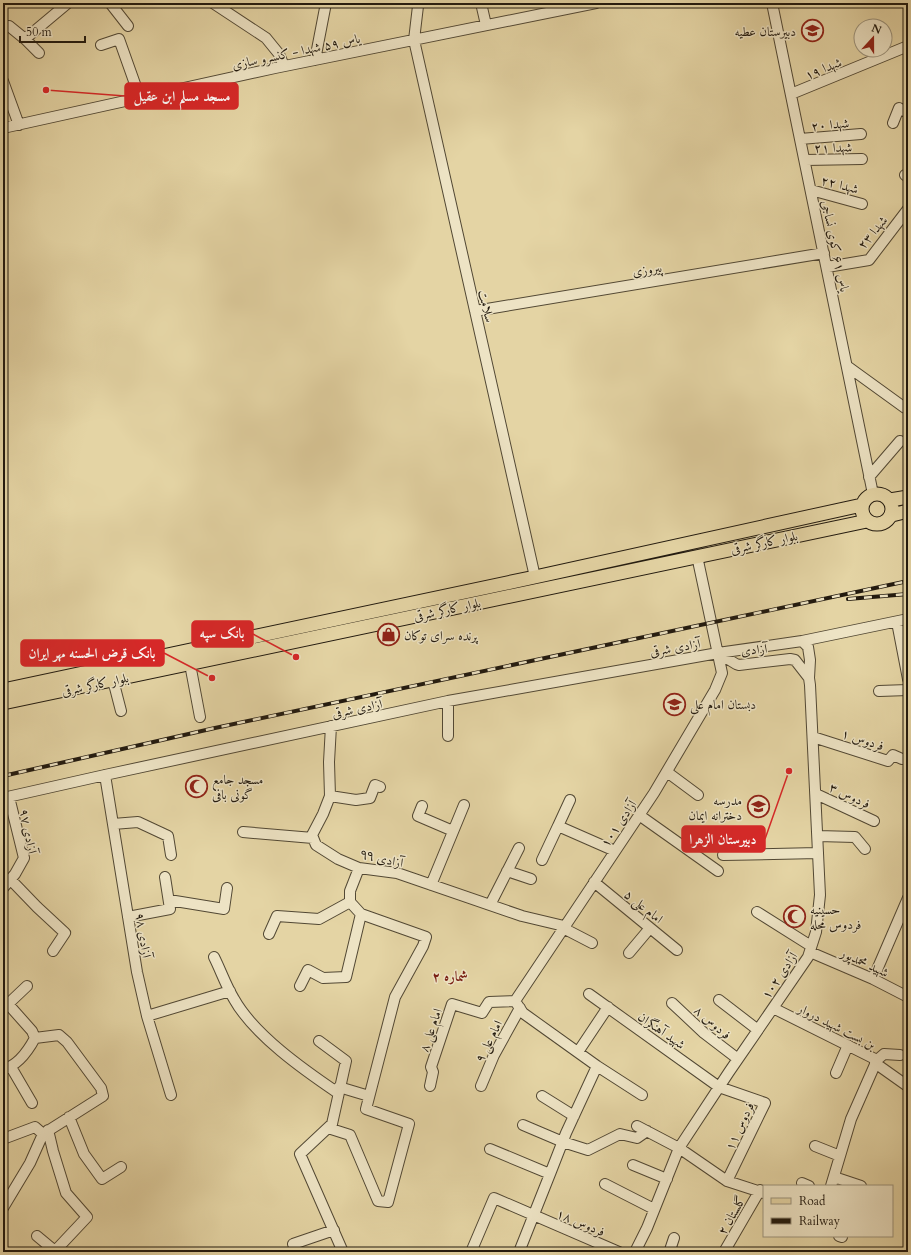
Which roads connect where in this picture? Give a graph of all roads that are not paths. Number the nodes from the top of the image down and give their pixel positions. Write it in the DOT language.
graph roads {
  1 [pos="68,3"];
  2 [pos="110,3"];
  3 [pos="212,3"];
  4 [pos="326,3"];
  5 [pos="481,3"];
  6 [pos="596,3"];
  7 [pos="772,3"];
  8 [pos="418,6"];
  9 [pos="562,6"];
  10 [pos="486,25"];
  11 [pos="9,26"];
  12 [pos="128,26"];
  13 [pos="25,39"];
  14 [pos="414,40"];
  15 [pos="100,45"];
  16 [pos="908,46"];
  17 [pos="39,53"];
  18 [pos="314,60"];
  19 [pos="284,66"];
  20 [pos="3,81"];
  21 [pos="791,94"];
  22 [pos="140,98"];
  23 [pos="908,113"];
  24 [pos="894,123"];
  25 [pos="19,125"];
  26 [pos="3,128"];
  27 [pos="861,134"];
  28 [pos="800,139"];
  29 [pos="862,159"];
  30 [pos="805,160"];
  31 [pos="811,190"];
  32 [pos="862,204"];
  33 [pos="908,209"];
  34 [pos="824,253"];
  35 [pos="827,267"];
  36 [pos="475,311"];
  37 [pos="847,366"];
  38 [pos="905,408"];
  39 [pos="900,441"];
  40 [pos="869,477"];
  41 [pos="873,494"];
  42 [pos="908,497"];
  43 [pos="890,500"];
  44 [pos="862,506"];
  45 [pos="908,511"];
  46 [pos="892,515"];
  47 [pos="867,521"];
  48 [pos="697,556"];
  49 [pos="535,577"];
  50 [pos="908,619"];
  51 [pos="897,622"];
  52 [pos="286,637"];
  53 [pos="802,641"];
  54 [pos="718,652"];
  55 [pos="190,664"];
  56 [pos="808,678"];
  57 [pos="908,679"];
  58 [pos="113,680"];
  59 [pos="6,687"];
  60 [pos="908,690"];
  61 [pos="879,691"];
  62 [pos="448,702"];
  63 [pos="3,703"];
  64 [pos="121,711"];
  65 [pos="200,717"];
  66 [pos="331,726"];
  67 [pos="448,736"];
  68 [pos="813,737"];
  69 [pos="902,758"];
  70 [pos="667,772"];
  71 [pos="105,775"];
  72 [pos="380,787"];
  73 [pos="698,794"];
  74 [pos="816,794"];
  75 [pos="330,796"];
  76 [pos="6,798"];
  77 [pos="570,800"];
  78 [pos="464,805"];
  79 [pos="422,806"];
  80 [pos="639,815"];
  81 [pos="874,821"];
  82 [pos="113,824"];
  83 [pos="558,826"];
  84 [pos="453,831"];
  85 [pos="243,832"];
  86 [pos="818,836"];
  87 [pos="313,838"];
  88 [pos="519,848"];
  89 [pos="865,849"];
  90 [pos="615,850"];
  91 [pos="818,853"];
  92 [pos="171,855"];
  93 [pos="723,855"];
  94 [pos="542,860"];
  95 [pos="359,868"];
  96 [pos="507,871"];
  97 [pos="718,871"];
  98 [pos="166,877"];
  99 [pos="10,879"];
  100 [pos="531,879"];
  101 [pos="594,882"];
  102 [pos="431,885"];
  103 [pos="3,888"];
  104 [pos="227,888"];
  105 [pos="908,898"];
  106 [pos="169,900"];
  107 [pos="350,902"];
  108 [pos="490,905"];
  109 [pos="757,912"];
  110 [pos="362,914"];
  111 [pos="128,917"];
  112 [pos="564,927"];
  113 [pos="650,928"];
  114 [pos="269,934"];
  115 [pos="592,943"];
  116 [pos="810,949"];
  117 [pos="677,950"];
  118 [pos="53,951"];
  119 [pos="629,953"];
  120 [pos="214,957"];
  121 [pos="873,979"];
  122 [pos="27,986"];
  123 [pos="300,986"];
  124 [pos="230,991"];
  125 [pos="589,994"];
  126 [pos="908,997"];
  127 [pos="719,1000"];
  128 [pos="5,1002"];
  129 [pos="672,1003"];
  130 [pos="517,1004"];
  131 [pos="608,1007"];
  132 [pos="773,1008"];
  133 [pos="147,1016"];
  134 [pos="758,1030"];
  135 [pos="35,1038"];
  136 [pos="319,1041"];
  137 [pos="848,1046"];
  138 [pos="578,1052"];
  139 [pos="900,1055"];
  140 [pos="738,1059"];
  141 [pos="876,1062"];
  142 [pos="597,1066"];
  143 [pos="7,1068"];
  144 [pos="836,1073"];
  145 [pos="908,1082"];
  146 [pos="430,1086"];
  147 [pos="481,1086"];
  148 [pos="719,1087"];
  149 [pos="338,1090"];
  150 [pos="171,1095"];
  151 [pos="642,1095"];
  152 [pos="369,1096"];
  153 [pos="542,1096"];
  154 [pos="32,1103"];
  155 [pos="574,1116"];
  156 [pos="69,1117"];
  157 [pos="523,1125"];
  158 [pos="637,1126"];
  159 [pos="328,1128"];
  160 [pos="647,1131"];
  161 [pos="46,1132"];
  162 [pos="3,1139"];
  163 [pos="563,1142"];
  164 [pos="815,1146"];
  165 [pos="679,1148"];
  166 [pos="490,1149"];
  167 [pos="840,1156"];
  168 [pos="633,1165"];
  169 [pos="121,1167"];
  170 [pos="550,1174"];
  171 [pos="667,1179"];
  172 [pos="727,1181"];
  173 [pos="833,1181"];
  174 [pos="605,1184"];
  175 [pos="855,1185"];
  176 [pos="762,1192"];
  177 [pos="5,1202"];
  178 [pos="654,1209"];
  179 [pos="533,1216"];
  180 [pos="334,1230"];
  181 [pos="37,1236"];
  182 [pos="674,1238"];
  183 [pos="296,1252"];
  184 [pos="343,1252"];
  185 [pos="471,1252"];
  186 [pos="519,1252"];
  187 [pos="619,1252"];
  188 [pos="635,1252"];
  189 [pos="675,1252"];
  190 [pos="724,1252"];
  1 -- 13 [label="street"];
  2 -- 12 [label="street"];
  3 -- 19 [label="street"];
  4 -- 18 [label="street"];
  5 -- 10 [label="street"];
  6 -- 9 [label="street, یاس ۵۹ شهدا - کنسرو سازی"];
  7 -- 21 [label="street, یاس ۶۱ کوی نساجی"];
  8 -- 14 [label="street, سلامت"];
  9 -- 10 [label="street, یاس ۵۹ شهدا - کنسرو سازی"];
  10 -- 14 [label="street, یاس ۵۹ شهدا - کنسرو سازی"];
  11 -- 13 [label="street"];
  13 -- 17 [label="street"];
  14 -- 18 [label="street, یاس ۵۹ شهدا - کنسرو سازی"];
  14 -- 36 [label="street, سلامت"];
  15 -- 22 [label="street"];
  16 -- 21 [label="street, شهدا ۱۹"];
  18 -- 19 [label="street, یاس ۵۹ شهدا - کنسرو سازی"];
  19 -- 22 [label="street, یاس ۵۹ شهدا - کنسرو سازی"];
  20 -- 25 [label="street"];
  21 -- 28 [label="street, یاس ۶۱ کوی نساجی"];
  22 -- 25 [label="street, یاس ۵۹ شهدا - کنسرو سازی"];
  23 -- 24 [label="street"];
  25 -- 26 [label="street, یاس ۵۹ شهدا - کنسرو سازی"];
  27 -- 28 [label="street, شهدا ۲۰"];
  28 -- 30 [label="street, یاس ۶۱ کوی نساجی"];
  29 -- 30 [label="street, شهدا ۲۱"];
  30 -- 31 [label="street, یاس ۶۱ کوی نساجی"];
  31 -- 32 [label="street, شهدا ۲۲"];
  31 -- 34 [label="street, یاس ۶۱ کوی نساجی"];
  33 -- 35 [label="street, شهدا ۲۳"];
  34 -- 35 [label="street, یاس ۶۱ کوی نساجی"];
  34 -- 36 [label="street, پیروزی"];
  35 -- 37 [label="street, یاس ۶۱ کوی نساجی"];
  36 -- 49 [label="street, سلامت"];
  37 -- 38 [label="street"];
  37 -- 40 [label="street, یاس ۶۱ کوی نساجی"];
  39 -- 40 [label="street"];
  40 -- 41 [label="street, یاس ۶۱ کوی نساجی"];
  41 -- 43 [label="main road"];
  41 -- 44 [label="main road"];
  42 -- 43 [label="main road"];
  43 -- 46 [label="main road"];
  44 -- 47 [label="main road"];
  44 -- 49 [label="main road, بلوار کارگر شرقی"];
  45 -- 46 [label="main road"];
  46 -- 47 [label="main road"];
  47 -- 48 [label="main road, بلوار کارگر شرقی"];
  48 -- 52 [label="main road, بلوار کارگر شرقی"];
  48 -- 54 [label="street, آزادی ۱۰۱"];
  49 -- 52 [label="main road, بلوار کارگر شرقی"];
  50 -- 51 [label="street, آزادی"];
  51 -- 53 [label="street, آزادی"];
  51 -- 57 [label="street"];
  52 -- 55 [label="main road, بلوار کارگر شرقی"];
  52 -- 59 [label="main road, بلوار کارگر شرقی"];
  53 -- 54 [label="street, آزادی"];
  53 -- 56 [label="street"];
  54 -- 56 [label="street, آزادی"];
  54 -- 62 [label="street, آزادی شرقی"];
  54 -- 70 [label="street, آزادی ۱۰۱"];
  55 -- 58 [label="main road, بلوار کارگر شرقی"];
  55 -- 65 [label="street"];
  56 -- 68 [label="street, آزادی ۱۰۲"];
  58 -- 63 [label="main road, بلوار کارگر شرقی"];
  58 -- 64 [label="street"];
  60 -- 61 [label="street"];
  62 -- 66 [label="street, آزادی شرقی"];
  62 -- 67 [label="street"];
  66 -- 71 [label="street, آزادی شرقی"];
  66 -- 75 [label="street"];
  68 -- 69 [label="street, فردوس ۱"];
  68 -- 74 [label="street, آزادی ۱۰۲"];
  70 -- 73 [label="street"];
  70 -- 80 [label="street, آزادی ۱۰۱"];
  71 -- 76 [label="street, آزادی شرقی"];
  71 -- 82 [label="street, آزادی ۹۸"];
  72 -- 75 [label="street"];
  74 -- 81 [label="street, فردوس ۳"];
  74 -- 86 [label="street, آزادی ۱۰۲"];
  75 -- 87 [label="street"];
  76 -- 99 [label="street, آزادی ۹۷"];
  77 -- 83 [label="street"];
  78 -- 84 [label="street"];
  79 -- 84 [label="street"];
  80 -- 90 [label="street, آزادی ۱۰۱"];
  80 -- 97 [label="street"];
  82 -- 92 [label="street"];
  82 -- 111 [label="street, آزادی ۹۸"];
  83 -- 90 [label="street"];
  83 -- 94 [label="street"];
  84 -- 102 [label="street"];
  85 -- 87 [label="street"];
  86 -- 89 [label="street"];
  86 -- 91 [label="street, آزادی ۱۰۲"];
  87 -- 95 [label="street, آزادی ٩٩"];
  88 -- 96 [label="street"];
  90 -- 101 [label="street, آزادی ۱۰۱"];
  91 -- 93 [label="street"];
  91 -- 116 [label="street, آزادی ۱۰۲"];
  95 -- 102 [label="street, آزادی ٩٩"];
  95 -- 107 [label="street"];
  96 -- 100 [label="street"];
  96 -- 108 [label="street"];
  98 -- 106 [label="street"];
  99 -- 103 [label="street, آزادی ۹۷"];
  99 -- 118 [label="street"];
  101 -- 112 [label="street, آزادی ۱۰۱"];
  101 -- 113 [label="street, امام علی ۵"];
  102 -- 108 [label="street, آزادی ٩٩"];
  104 -- 106 [label="street"];
  105 -- 121 [label="street"];
  106 -- 111 [label="street"];
  107 -- 110 [label="street"];
  107 -- 114 [label="street"];
  108 -- 112 [label="street, آزادی ٩٩"];
  109 -- 116 [label="street, شهید محمدپور"];
  110 -- 123 [label="street"];
  110 -- 152 [label="street"];
  111 -- 133 [label="street, آزادی ۹۸"];
  112 -- 115 [label="street, آزادی ٩٩"];
  112 -- 130 [label="street, آزادی ۱۰۱"];
  113 -- 117 [label="street, امام علی ۵"];
  113 -- 119 [label="street"];
  116 -- 121 [label="street, شهید محمدپور"];
  116 -- 132 [label="street, آزادی ۱۰۲"];
  120 -- 124 [label="street"];
  121 -- 126 [label="street, شهید محمدپور"];
  122 -- 128 [label="street"];
  124 -- 133 [label="street"];
  124 -- 149 [label="street"];
  125 -- 131 [label="street, شهید آهنگران"];
  127 -- 134 [label="street"];
  128 -- 135 [label="street"];
  129 -- 140 [label="street, فردوس ۸"];
  130 -- 138 [label="street"];
  130 -- 146 [label="street, امام علی ۸"];
  130 -- 147 [label="street, امام علی ۹"];
  131 -- 138 [label="street"];
  131 -- 148 [label="street, شهید آهنگران"];
  132 -- 134 [label="street, آزادی ۱۰۲"];
  132 -- 137 [label="street, بن بست شهید دروار"];
  133 -- 150 [label="street, آزادی ۹۸"];
  134 -- 140 [label="street, آزادی ۱۰۲"];
  135 -- 143 [label="street"];
  135 -- 156 [label="street"];
  136 -- 149 [label="street"];
  137 -- 141 [label="street, بن بست شهید دروار"];
  137 -- 144 [label="street"];
  138 -- 142 [label="street"];
  139 -- 141 [label="street"];
  140 -- 148 [label="street, آزادی ۱۰۲"];
  141 -- 145 [label="street"];
  141 -- 167 [label="street, بن بست شهید دروار"];
  142 -- 151 [label="street"];
  142 -- 155 [label="street"];
  143 -- 154 [label="street"];
  148 -- 165 [label="street, آزادی ۱۰۲"];
  148 -- 172 [label="street, فردوس ۱۱"];
  149 -- 152 [label="street"];
  149 -- 159 [label="street"];
  152 -- 159 [label="street"];
  153 -- 155 [label="street"];
  155 -- 163 [label="street"];
  156 -- 161 [label="street"];
  156 -- 169 [label="street"];
  157 -- 163 [label="street"];
  158 -- 160 [label="street"];
  159 -- 180 [label="street"];
  160 -- 163 [label="street"];
  160 -- 165 [label="street"];
  161 -- 162 [label="street"];
  161 -- 177 [label="street"];
  161 -- 181 [label="street"];
  163 -- 170 [label="street"];
  164 -- 167 [label="street"];
  165 -- 171 [label="street, آزادی ۱۰۲"];
  165 -- 172 [label="street"];
  166 -- 170 [label="street"];
  167 -- 173 [label="street, بن بست شهید دروار"];
  168 -- 171 [label="street"];
  170 -- 179 [label="street"];
  171 -- 178 [label="street, آزادی ۱۰۲"];
  172 -- 176 [label="street"];
  173 -- 175 [label="street"];
  174 -- 178 [label="street"];
  176 -- 190 [label="street, گلستان ۲"];
  178 -- 188 [label="street, آزادی ۱۰۲"];
  179 -- 185 [label="street, فردوس ۱۸"];
  179 -- 186 [label="street"];
  179 -- 187 [label="street, فردوس ۱۸"];
  180 -- 183 [label="street"];
  180 -- 184 [label="street"];
  182 -- 189 [label="street"];
}
